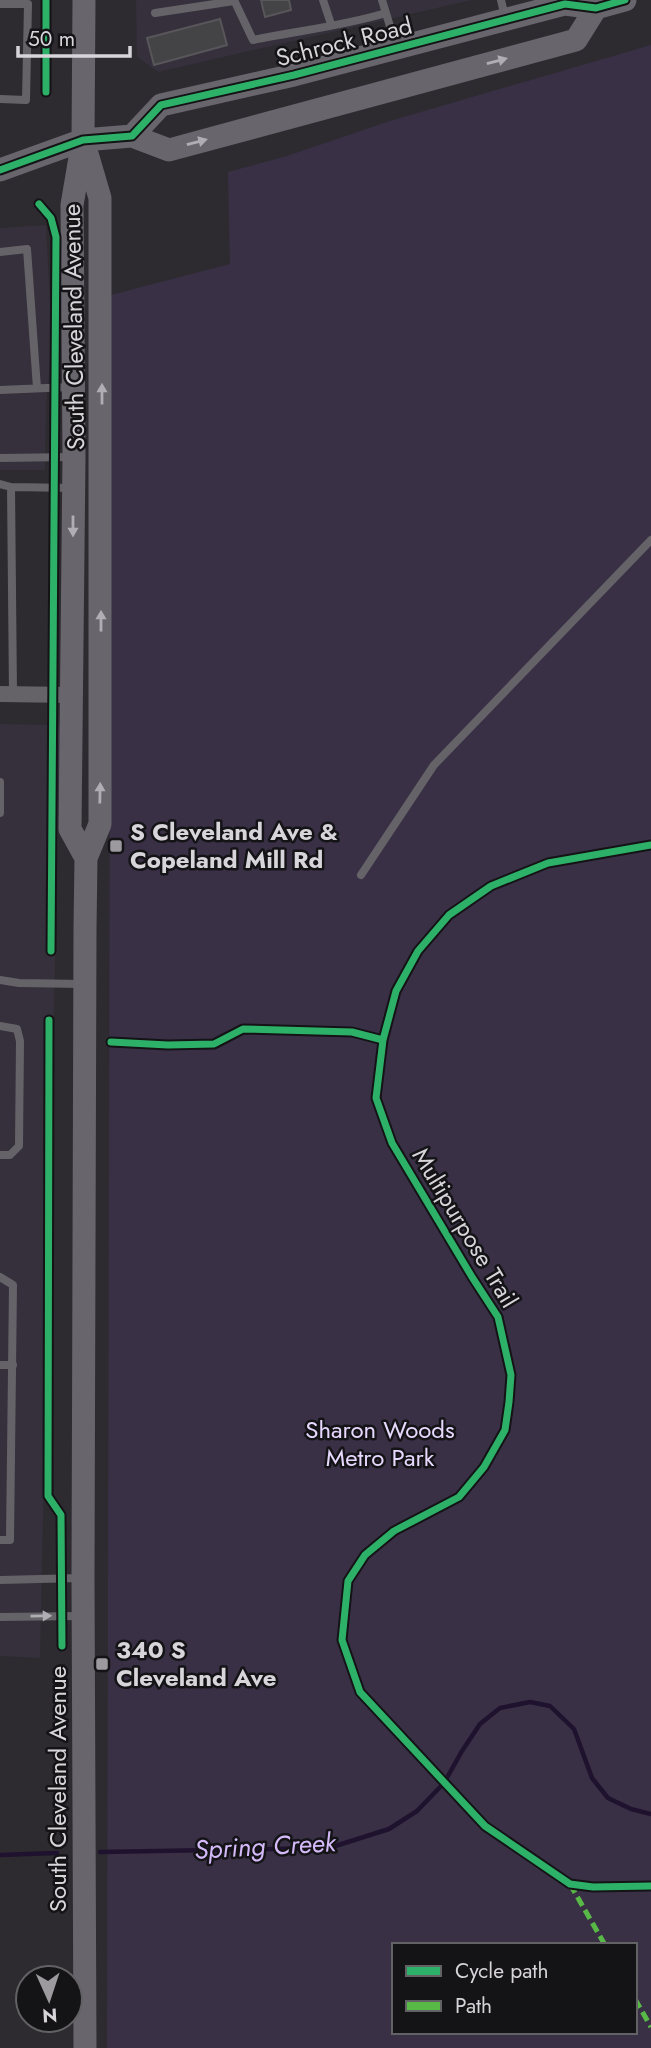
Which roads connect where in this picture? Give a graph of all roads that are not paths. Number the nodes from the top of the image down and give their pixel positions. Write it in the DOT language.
graph roads {
  1 [pos="84,0"];
  2 [pos="234,0"];
  3 [pos="323,0"];
  4 [pos="382,0"];
  5 [pos="625,0"];
  6 [pos="28,2"];
  7 [pos="0,4"];
  8 [pos="595,4"];
  9 [pos="504,10"];
  10 [pos="155,13"];
  11 [pos="386,13"];
  12 [pos="331,24"];
  13 [pos="397,49"];
  14 [pos="0,99"];
  15 [pos="132,136"];
  16 [pos="83,141"];
  17 [pos="0,170"];
  18 [pos="0,252"];
  19 [pos="73,387"];
  20 [pos="37,388"];
  21 [pos="0,390"];
  22 [pos="74,457"];
  23 [pos="0,458"];
  24 [pos="0,484"];
  25 [pos="11,487"];
  26 [pos="73,488"];
  27 [pos="651,540"];
  28 [pos="7,694"];
  29 [pos="72,695"];
  30 [pos="0,782"];
  31 [pos="0,789"];
  32 [pos="0,813"];
  33 [pos="86,858"];
  34 [pos="360,875"];
  35 [pos="0,980"];
  36 [pos="85,984"];
  37 [pos="0,1026"];
  38 [pos="0,1155"];
  39 [pos="0,1277"];
  40 [pos="0,1365"];
  41 [pos="13,1365"];
  42 [pos="0,1540"];
  43 [pos="83,1578"];
  44 [pos="0,1580"];
  45 [pos="83,1615"];
  46 [pos="0,1617"];
  47 [pos="85,2048"];
  1 -- 16 [label="main road"];
  2 -- 10 [label="lane"];
  2 -- 12 [label="lane"];
  3 -- 12 [label="lane"];
  4 -- 11 [label="lane"];
  5 -- 8 [label="main road, Schrock Road"];
  6 -- 7 [label="lane"];
  6 -- 14 [label="lane"];
  8 -- 9 [label="main road, Schrock Road"];
  15 -- 8 [label="main road, one-way"];
  9 -- 13 [label="main road, Schrock Road"];
  11 -- 12 [label="lane"];
  11 -- 13 [label="lane"];
  13 -- 15 [label="main road, Schrock Road"];
  15 -- 16 [label="main road"];
  16 -- 17 [label="main road"];
  16 -- 19 [label="main road, South Cleveland Avenue"];
  33 -- 16 [label="main road, South Cleveland Avenue, one-way"];
  18 -- 20 [label="lane"];
  19 -- 20 [label="lane"];
  19 -- 22 [label="main road, South Cleveland Avenue"];
  20 -- 21 [label="lane"];
  22 -- 23 [label="lane"];
  22 -- 26 [label="main road, South Cleveland Avenue"];
  24 -- 25 [label="lane"];
  25 -- 26 [label="lane"];
  25 -- 28 [label="lane"];
  26 -- 29 [label="main road, South Cleveland Avenue, one-way"];
  27 -- 34 [label="lane"];
  28 -- 29 [label="street"];
  29 -- 33 [label="main road, South Cleveland Avenue"];
  30 -- 31 [label="lane"];
  31 -- 32 [label="lane"];
  33 -- 36 [label="main road, South Cleveland Avenue"];
  35 -- 36 [label="lane"];
  36 -- 43 [label="main road, South Cleveland Avenue"];
  37 -- 38 [label="lane"];
  39 -- 41 [label="lane"];
  40 -- 41 [label="lane"];
  41 -- 42 [label="lane"];
  43 -- 44 [label="lane"];
  43 -- 45 [label="main road, South Cleveland Avenue"];
  46 -- 45 [label="lane, one-way"];
  45 -- 47 [label="main road, South Cleveland Avenue"];
}
